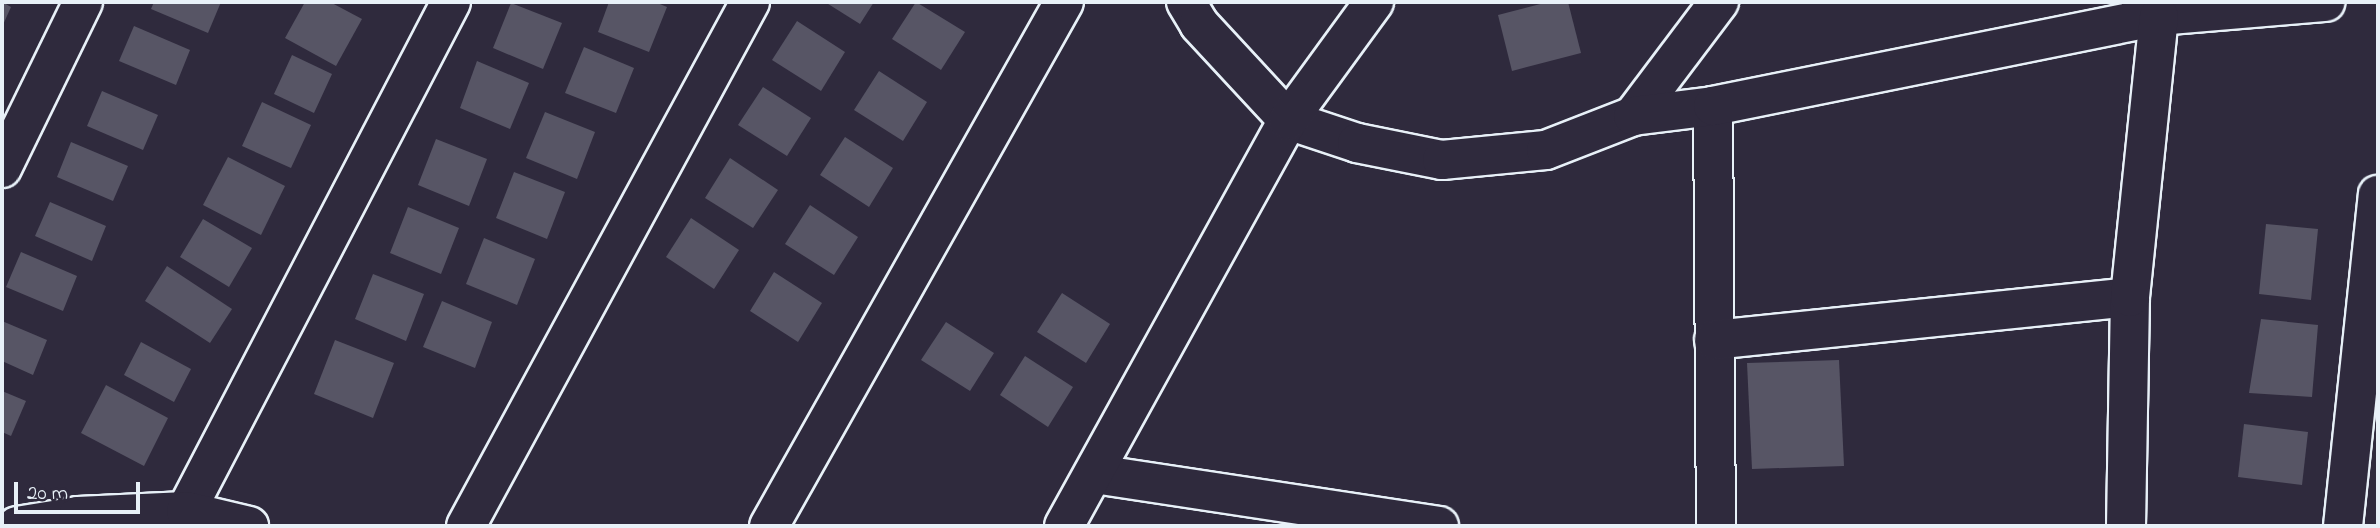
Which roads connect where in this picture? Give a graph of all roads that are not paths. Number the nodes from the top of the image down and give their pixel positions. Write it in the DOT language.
graph roads {
  1 [pos="83,2"];
  2 [pos="451,2"];
  3 [pos="750,2"];
  4 [pos="1064,2"];
  5 [pos="1186,2"];
  6 [pos="1374,2"];
  7 [pos="1719,2"];
  8 [pos="2325,2"];
  9 [pos="2159,16"];
  10 [pos="1713,106"];
  11 [pos="1633,116"];
  12 [pos="1288,120"];
  13 [pos="2,167"];
  14 [pos="2378,194"];
  15 [pos="2130,297"];
  16 [pos="1714,340"];
  17 [pos="1096,474"];
  18 [pos="186,511"];
  19 [pos="17,526"];
  20 [pos="249,526"];
  21 [pos="466,526"];
  22 [pos="769,526"];
  23 [pos="1064,526"];
  24 [pos="1439,526"];
  25 [pos="1716,526"];
  26 [pos="2126,526"];
  27 [pos="2343,526"];
  1 -- 13 [label="street"];
  2 -- 18 [label="street"];
  3 -- 21 [label="street"];
  4 -- 22 [label="street"];
  5 -- 12 [label="street"];
  6 -- 12 [label="street"];
  7 -- 11 [label="street"];
  8 -- 9 [label="street"];
  9 -- 10 [label="street"];
  9 -- 15 [label="street"];
  10 -- 11 [label="street"];
  10 -- 16 [label="street"];
  11 -- 12 [label="street"];
  12 -- 17 [label="street"];
  14 -- 27 [label="street"];
  15 -- 16 [label="street"];
  15 -- 26 [label="street"];
  16 -- 25 [label="street"];
  17 -- 23 [label="street"];
  17 -- 24 [label="street"];
  18 -- 19 [label="street"];
  18 -- 20 [label="street"];
}
